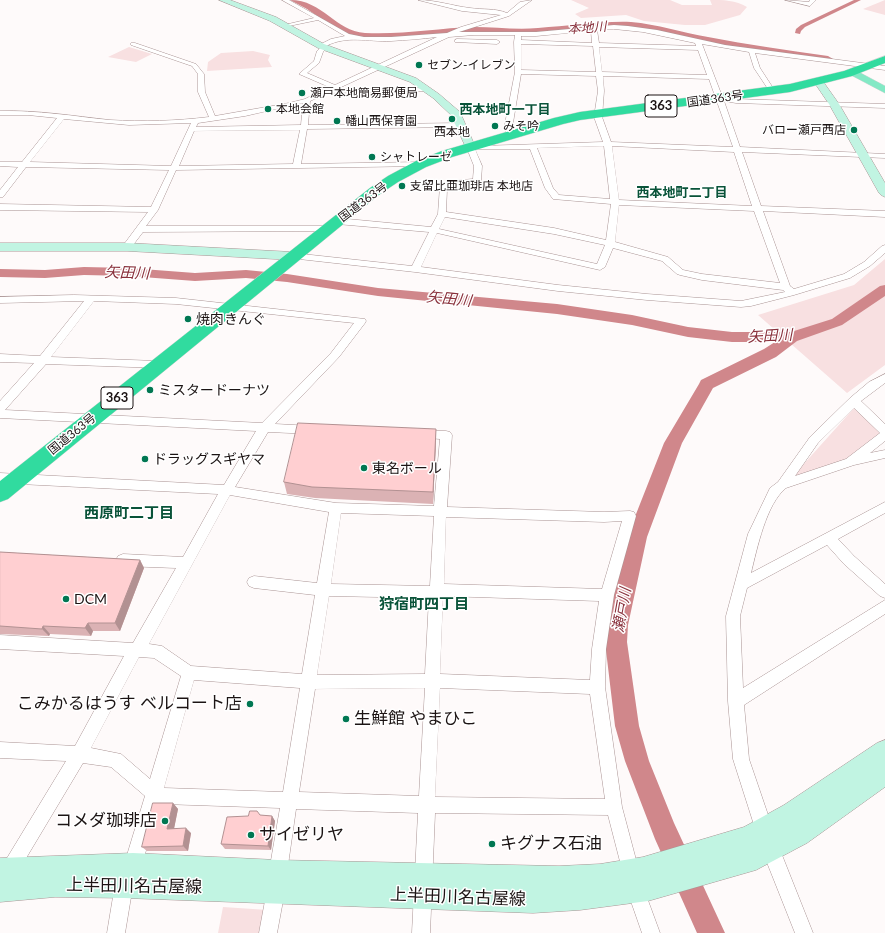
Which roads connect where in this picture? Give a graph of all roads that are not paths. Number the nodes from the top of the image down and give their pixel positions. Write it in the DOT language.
graph roads {
  1 [pos="224,0"];
  2 [pos="285,0"];
  3 [pos="421,0"];
  4 [pos="529,0"];
  5 [pos="788,0"];
  6 [pos="813,0"];
  7 [pos="321,15"];
  8 [pos="507,15"];
  9 [pos="286,26"];
  10 [pos="463,28"];
  11 [pos="594,29"];
  12 [pos="362,34"];
  13 [pos="448,35"];
  14 [pos="519,35"];
  15 [pos="354,37"];
  16 [pos="438,40"];
  17 [pos="502,42"];
  18 [pos="509,42"];
  19 [pos="517,42"];
  20 [pos="133,44"];
  21 [pos="699,44"];
  22 [pos="596,45"];
  23 [pos="323,47"];
  24 [pos="750,50"];
  25 [pos="876,65"];
  26 [pos="380,67"];
  27 [pos="518,72"];
  28 [pos="853,72"];
  29 [pos="600,75"];
  30 [pos="712,78"];
  31 [pos="819,82"];
  32 [pos="334,87"];
  33 [pos="429,90"];
  34 [pos="885,90"];
  35 [pos="326,91"];
  36 [pos="772,91"];
  37 [pos="720,98"];
  38 [pos="307,100"];
  39 [pos="834,104"];
  40 [pos="885,106"];
  41 [pos="0,113"];
  42 [pos="599,114"];
  43 [pos="62,117"];
  44 [pos="213,119"];
  45 [pos="194,125"];
  46 [pos="461,125"];
  47 [pos="304,127"];
  48 [pos="512,135"];
  49 [pos="608,144"];
  50 [pos="470,146"];
  51 [pos="533,147"];
  52 [pos="738,150"];
  53 [pos="863,155"];
  54 [pos="885,156"];
  55 [pos="0,164"];
  56 [pos="421,164"];
  57 [pos="24,165"];
  58 [pos="297,166"];
  59 [pos="173,168"];
  60 [pos="885,193"];
  61 [pos="0,195"];
  62 [pos="615,202"];
  63 [pos="0,207"];
  64 [pos="758,209"];
  65 [pos="154,210"];
  66 [pos="442,214"];
  67 [pos="885,214"];
  68 [pos="332,225"];
  69 [pos="141,229"];
  70 [pos="433,230"];
  71 [pos="610,244"];
  72 [pos="0,247"];
  73 [pos="127,247"];
  74 [pos="885,248"];
  75 [pos="292,257"];
  76 [pos="415,269"];
  77 [pos="789,290"];
  78 [pos="91,298"];
  79 [pos="0,300"];
  80 [pos="232,306"];
  81 [pos="0,358"];
  82 [pos="43,360"];
  83 [pos="158,365"];
  84 [pos="885,378"];
  85 [pos="854,401"];
  86 [pos="0,408"];
  87 [pos="0,414"];
  88 [pos="93,418"];
  89 [pos="264,428"];
  90 [pos="328,430"];
  91 [pos="885,431"];
  92 [pos="406,434"];
  93 [pos="885,435"];
  94 [pos="885,454"];
  95 [pos="850,462"];
  96 [pos="9,478"];
  97 [pos="782,485"];
  98 [pos="227,490"];
  99 [pos="0,493"];
  100 [pos="885,507"];
  101 [pos="336,508"];
  102 [pos="440,512"];
  103 [pos="829,538"];
  104 [pos="109,559"];
  105 [pos="186,563"];
  106 [pos="254,582"];
  107 [pos="740,585"];
  108 [pos="323,590"];
  109 [pos="437,592"];
  110 [pos="885,592"];
  111 [pos="607,595"];
  112 [pos="885,606"];
  113 [pos="0,642"];
  114 [pos="135,650"];
  115 [pos="189,673"];
  116 [pos="432,681"];
  117 [pos="308,682"];
  118 [pos="597,687"];
  119 [pos="736,701"];
  120 [pos="0,750"];
  121 [pos="885,751"];
  122 [pos="79,754"];
  123 [pos="885,772"];
  124 [pos="154,792"];
  125 [pos="289,800"];
  126 [pos="426,805"];
  127 [pos="614,807"];
  128 [pos="760,844"];
  129 [pos="129,875"];
  130 [pos="3,876"];
  131 [pos="639,880"];
  132 [pos="277,881"];
  133 [pos="422,885"];
  134 [pos="116,933"];
  135 [pos="268,933"];
  136 [pos="421,933"];
  137 [pos="651,933"];
  138 [pos="804,933"];
  1 -- 9 [label="street"];
  2 -- 7 [label="street"];
  3 -- 8 [label="street"];
  4 -- 8 [label="street"];
  5 -- 6 [label="street"];
  7 -- 9 [label="street"];
  7 -- 12 [label="street"];
  7 -- 15 [label="street"];
  8 -- 10 [label="street"];
  9 -- 23 [label="street"];
  10 -- 12 [label="street"];
  10 -- 13 [label="street"];
  11 -- 14 [label="street"];
  11 -- 21 [label="street"];
  11 -- 22 [label="street"];
  12 -- 15 [label="street"];
  13 -- 14 [label="street"];
  13 -- 15 [label="street"];
  13 -- 16 [label="street"];
  14 -- 19 [label="street"];
  15 -- 23 [label="street"];
  16 -- 17 [label="street"];
  16 -- 26 [label="street"];
  18 -- 19 [label="street"];
  19 -- 22 [label="street"];
  19 -- 27 [label="street"];
  20 -- 44 [label="street"];
  21 -- 22 [label="street"];
  21 -- 24 [label="street"];
  21 -- 30 [label="street"];
  22 -- 29 [label="street"];
  23 -- 26 [label="street"];
  23 -- 32 [label="street"];
  24 -- 25 [label="street"];
  24 -- 36 [label="street"];
  25 -- 28 [label="highway, 363"];
  26 -- 32 [label="street"];
  26 -- 33 [label="street"];
  27 -- 29 [label="street"];
  27 -- 48 [label="street"];
  28 -- 31 [label="highway, 国道363号 / 363"];
  28 -- 34 [label="main road"];
  29 -- 30 [label="street"];
  29 -- 42 [label="street"];
  30 -- 37 [label="street"];
  31 -- 36 [label="highway, 国道363号 / 363"];
  31 -- 39 [label="street"];
  32 -- 35 [label="street"];
  33 -- 35 [label="street"];
  33 -- 46 [label="street"];
  35 -- 38 [label="street"];
  36 -- 37 [label="highway, 国道363号 / 363"];
  37 -- 39 [label="street"];
  37 -- 42 [label="highway, 国道363号 / 363"];
  37 -- 52 [label="street"];
  38 -- 44 [label="street"];
  38 -- 47 [label="street"];
  39 -- 40 [label="street"];
  39 -- 53 [label="street"];
  41 -- 43 [label="street"];
  42 -- 48 [label="highway, 国道363号 / 363"];
  42 -- 49 [label="street"];
  43 -- 45 [label="street"];
  43 -- 57 [label="street"];
  44 -- 45 [label="street"];
  45 -- 47 [label="street"];
  45 -- 59 [label="street"];
  46 -- 47 [label="street"];
  46 -- 50 [label="street"];
  47 -- 58 [label="street"];
  48 -- 50 [label="highway, 国道363号 / 363"];
  49 -- 51 [label="street"];
  49 -- 52 [label="street"];
  49 -- 62 [label="street"];
  50 -- 51 [label="street"];
  50 -- 56 [label="highway, 国道363号 / 363"];
  50 -- 66 [label="street"];
  51 -- 62 [label="street"];
  52 -- 53 [label="street"];
  52 -- 64 [label="street"];
  53 -- 54 [label="street"];
  53 -- 60 [label="street"];
  55 -- 57 [label="street"];
  56 -- 58 [label="street"];
  56 -- 68 [label="highway, 国道363号 / 363"];
  57 -- 59 [label="street"];
  57 -- 61 [label="street"];
  58 -- 59 [label="street"];
  59 -- 65 [label="street"];
  62 -- 64 [label="street"];
  62 -- 71 [label="street"];
  63 -- 65 [label="street"];
  64 -- 67 [label="street"];
  64 -- 77 [label="street"];
  65 -- 69 [label="street"];
  66 -- 70 [label="street"];
  66 -- 71 [label="street"];
  68 -- 69 [label="street"];
  68 -- 70 [label="street"];
  68 -- 75 [label="highway, 国道363号 / 363"];
  69 -- 73 [label="street"];
  70 -- 71 [label="street"];
  70 -- 76 [label="street"];
  71 -- 77 [label="street"];
  72 -- 73 [label="street"];
  73 -- 75 [label="street"];
  74 -- 77 [label="street"];
  75 -- 76 [label="street"];
  75 -- 80 [label="highway, 国道363号 / 363"];
  76 -- 77 [label="street"];
  78 -- 79 [label="street"];
  78 -- 80 [label="street"];
  78 -- 82 [label="street"];
  80 -- 83 [label="highway, 国道363号 / 363"];
  80 -- 89 [label="street"];
  81 -- 82 [label="street"];
  82 -- 83 [label="street"];
  82 -- 86 [label="street"];
  83 -- 88 [label="highway, 国道363号 / 363"];
  84 -- 85 [label="street"];
  85 -- 91 [label="street"];
  85 -- 97 [label="street"];
  87 -- 88 [label="street"];
  88 -- 89 [label="street"];
  88 -- 96 [label="highway, 国道363号 / 363"];
  89 -- 90 [label="street"];
  89 -- 98 [label="street"];
  92 -- 102 [label="street"];
  93 -- 95 [label="street"];
  94 -- 95 [label="street"];
  95 -- 97 [label="street"];
  96 -- 98 [label="street"];
  96 -- 99 [label="highway, 国道363号 / 363"];
  97 -- 107 [label="street"];
  98 -- 101 [label="street"];
  98 -- 105 [label="street"];
  100 -- 103 [label="street"];
  101 -- 102 [label="street"];
  101 -- 108 [label="street"];
  102 -- 109 [label="street"];
  102 -- 111 [label="street"];
  103 -- 107 [label="street"];
  103 -- 110 [label="street"];
  104 -- 105 [label="street"];
  105 -- 114 [label="street"];
  106 -- 108 [label="street"];
  107 -- 119 [label="street"];
  108 -- 109 [label="street"];
  108 -- 117 [label="street"];
  109 -- 111 [label="street"];
  109 -- 116 [label="street"];
  111 -- 118 [label="street"];
  112 -- 119 [label="street"];
  113 -- 114 [label="street"];
  114 -- 115 [label="street"];
  114 -- 122 [label="street"];
  115 -- 117 [label="street"];
  115 -- 124 [label="street"];
  116 -- 117 [label="street"];
  116 -- 118 [label="street"];
  116 -- 126 [label="street"];
  117 -- 125 [label="street"];
  118 -- 127 [label="street"];
  119 -- 128 [label="street"];
  120 -- 122 [label="street"];
  121 -- 128 [label="street, 上半田川名古屋線"];
  122 -- 124 [label="street"];
  122 -- 130 [label="street"];
  123 -- 128 [label="street, 上半田川名古屋線"];
  124 -- 125 [label="street"];
  124 -- 129 [label="street"];
  125 -- 126 [label="street"];
  125 -- 132 [label="street"];
  126 -- 127 [label="street"];
  126 -- 133 [label="street"];
  127 -- 131 [label="street"];
  128 -- 131 [label="street, 上半田川名古屋線"];
  128 -- 138 [label="street"];
  129 -- 130 [label="street, 上半田川名古屋線"];
  129 -- 132 [label="street, 上半田川名古屋線"];
  129 -- 134 [label="street"];
  131 -- 133 [label="street, 上半田川名古屋線"];
  131 -- 137 [label="street"];
  132 -- 133 [label="street, 上半田川名古屋線"];
  132 -- 135 [label="street"];
  133 -- 136 [label="street"];
}
